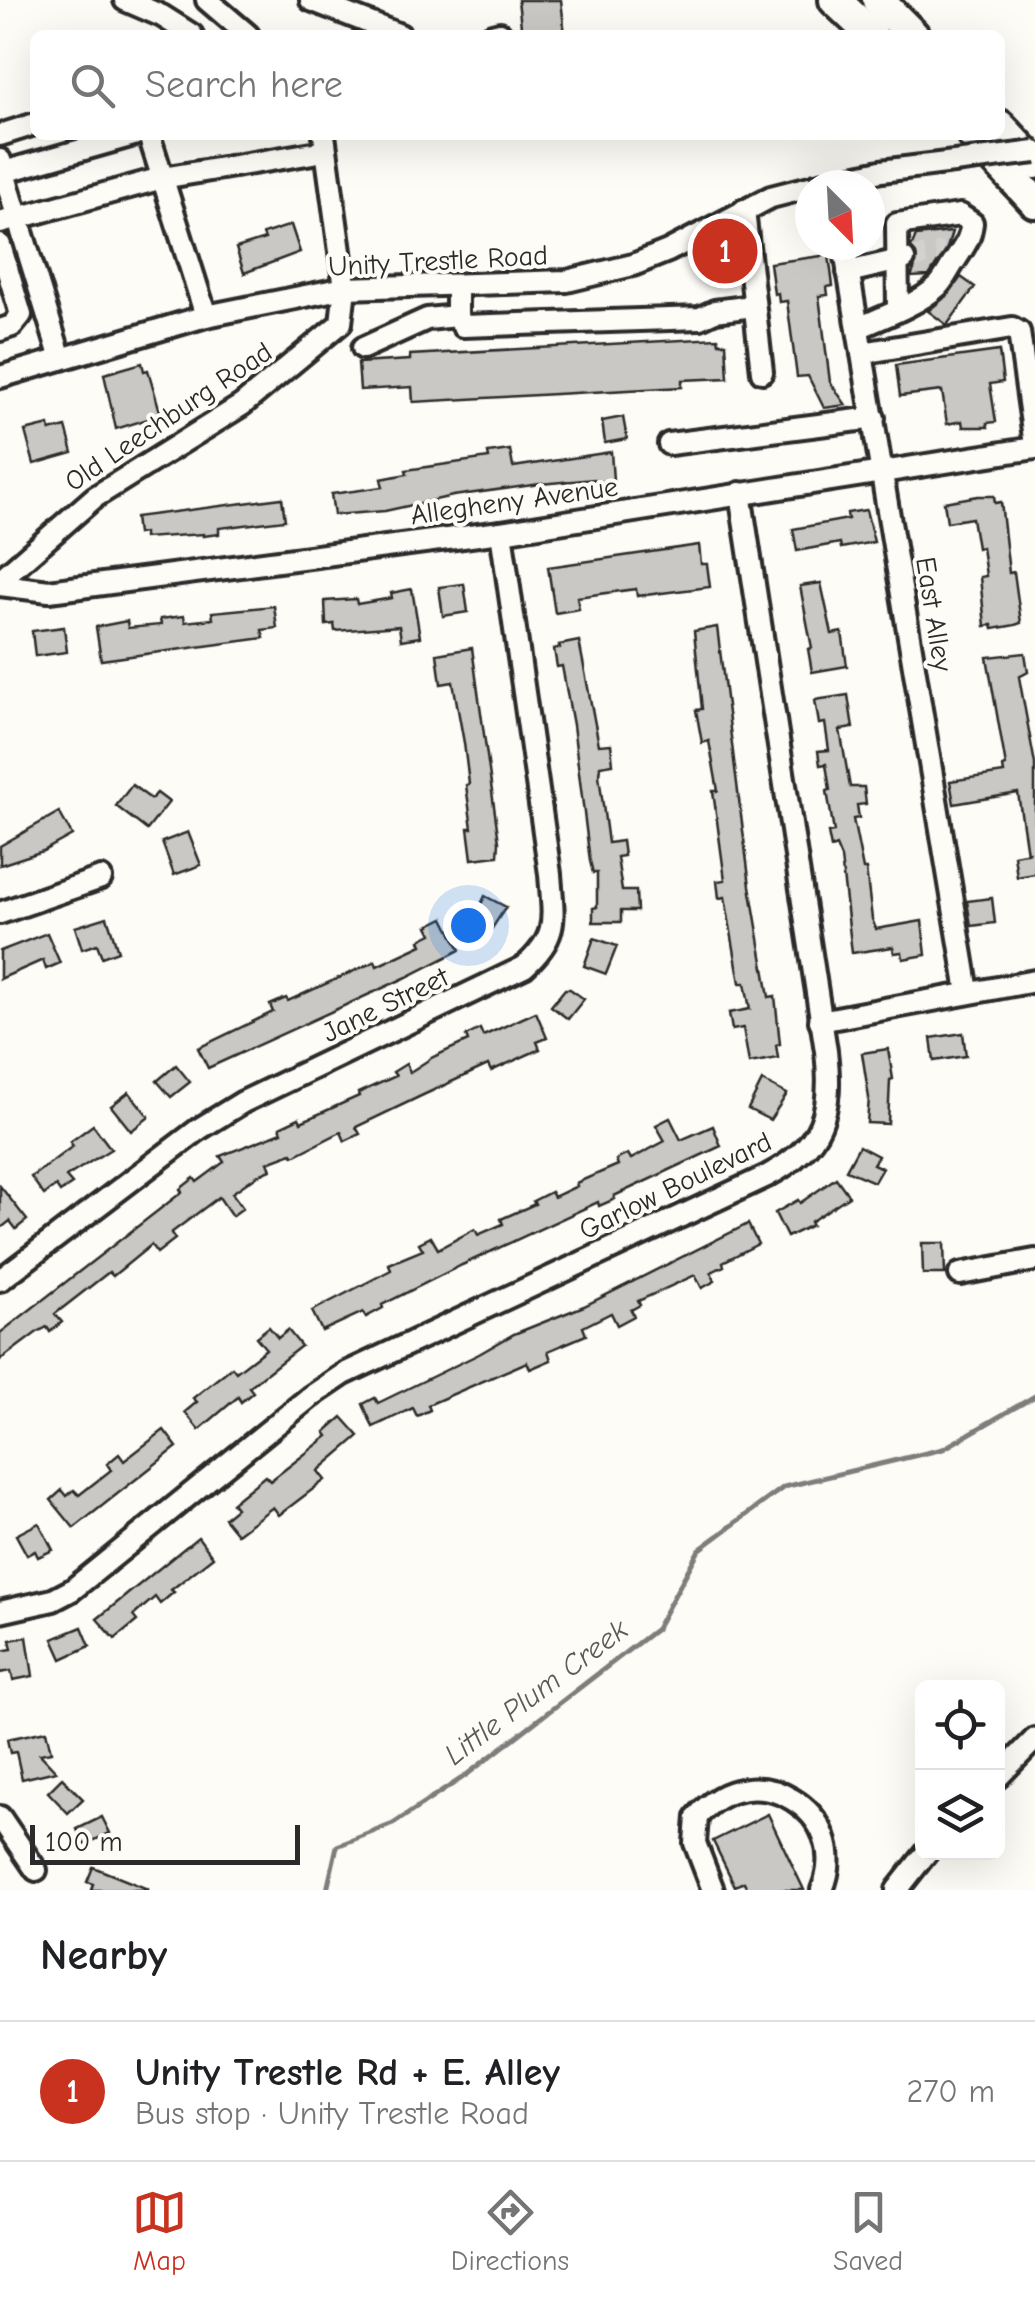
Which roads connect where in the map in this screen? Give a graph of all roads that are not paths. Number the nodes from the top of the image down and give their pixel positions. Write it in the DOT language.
graph roads {
  1 [pos="125,0"];
  2 [pos="208,0"];
  3 [pos="312,0"];
  4 [pos="834,0"];
  5 [pos="878,0"];
  6 [pos="184,30"];
  7 [pos="242,30"];
  8 [pos="387,30"];
  9 [pos="867,30"];
  10 [pos="909,30"];
  11 [pos="30,126"];
  12 [pos="1005,131"];
  13 [pos="0,135"];
  14 [pos="114,140"];
  15 [pos="151,140"];
  16 [pos="977,140"];
  17 [pos="325,143"];
  18 [pos="1035,152"];
  19 [pos="1035,163"];
  20 [pos="1,169"];
  21 [pos="885,171"];
  22 [pos="162,178"];
  23 [pos="795,191"];
  24 [pos="1035,202"];
  25 [pos="744,210"];
  26 [pos="9,221"];
  27 [pos="0,245"];
  28 [pos="846,260"];
  29 [pos="901,260"];
  30 [pos="848,272"];
  31 [pos="457,285"];
  32 [pos="345,288"];
  33 [pos="753,306"];
  34 [pos="898,309"];
  35 [pos="206,316"];
  36 [pos="456,316"];
  37 [pos="858,328"];
  38 [pos="0,330"];
  39 [pos="363,348"];
  40 [pos="862,353"];
  41 [pos="60,359"];
  42 [pos="762,372"];
  43 [pos="0,377"];
  44 [pos="874,418"];
  45 [pos="669,444"];
  46 [pos="1035,447"];
  47 [pos="884,469"];
  48 [pos="740,494"];
  49 [pos="501,532"];
  50 [pos="0,583"];
  51 [pos="101,878"];
  52 [pos="0,913"];
  53 [pos="1035,980"];
  54 [pos="968,992"];
  55 [pos="820,1021"];
  56 [pos="1035,1260"];
  57 [pos="960,1274"];
  58 [pos="0,1280"];
  59 [pos="0,1612"];
  60 [pos="1035,1740"];
  61 [pos="1005,1771"];
  62 [pos="0,1817"];
  63 [pos="921,1860"];
  64 [pos="36,1870"];
  65 [pos="713,1890"];
  66 [pos="822,1890"];
  67 [pos="897,1890"];
  1 -- 6 [label="street"];
  2 -- 7 [label="street"];
  3 -- 8 [label="street"];
  4 -- 9 [label="highway"];
  5 -- 10 [label="highway"];
  11 -- 13 [label="street"];
  12 -- 19 [label="highway"];
  14 -- 20 [label="street"];
  15 -- 22 [label="street"];
  16 -- 24 [label="highway"];
  17 -- 22 [label="street"];
  17 -- 32 [label="street"];
  18 -- 21 [label="street, Unity Trestle Road, bridge"];
  20 -- 26 [label="street"];
  22 -- 26 [label="street"];
  22 -- 35 [label="street"];
  23 -- 25 [label="street, Unity Trestle Road"];
  25 -- 31 [label="street, Unity Trestle Road"];
  25 -- 33 [label="street"];
  26 -- 41 [label="street"];
  27 -- 38 [label="street"];
  28 -- 30 [label="street, East Alley"];
  29 -- 30 [label="street"];
  29 -- 34 [label="street"];
  29 -- 34 [label="street"];
  30 -- 37 [label="street, East Alley"];
  31 -- 32 [label="street, Unity Trestle Road"];
  31 -- 36 [label="street"];
  32 -- 35 [label="street, Unity Trestle Road"];
  32 -- 50 [label="street, Old Leechburg Road"];
  33 -- 36 [label="street"];
  33 -- 42 [label="street"];
  34 -- 37 [label="street"];
  35 -- 41 [label="street, Unity Trestle Road"];
  36 -- 39 [label="street"];
  37 -- 40 [label="street, East Alley"];
  40 -- 44 [label="street, East Alley"];
  40 -- 46 [label="street"];
  41 -- 43 [label="street, Unity Trestle Road"];
  44 -- 45 [label="street"];
  44 -- 47 [label="street, East Alley"];
  46 -- 47 [label="street, Allegheny Avenue"];
  47 -- 48 [label="street, Allegheny Avenue"];
  47 -- 54 [label="street, East Alley"];
  48 -- 49 [label="street, Allegheny Avenue"];
  48 -- 55 [label="street, Garlow Boulevard"];
  49 -- 50 [label="street, Allegheny Avenue"];
  49 -- 58 [label="street, Jane Street"];
  51 -- 52 [label="street"];
  53 -- 54 [label="street"];
  54 -- 55 [label="street"];
  55 -- 59 [label="street, Garlow Boulevard"];
  56 -- 57 [label="street"];
  60 -- 61 [label="street"];
  62 -- 64 [label="street"];
  63 -- 67 [label="street"];
  65 -- 66 [label="street"];
}
